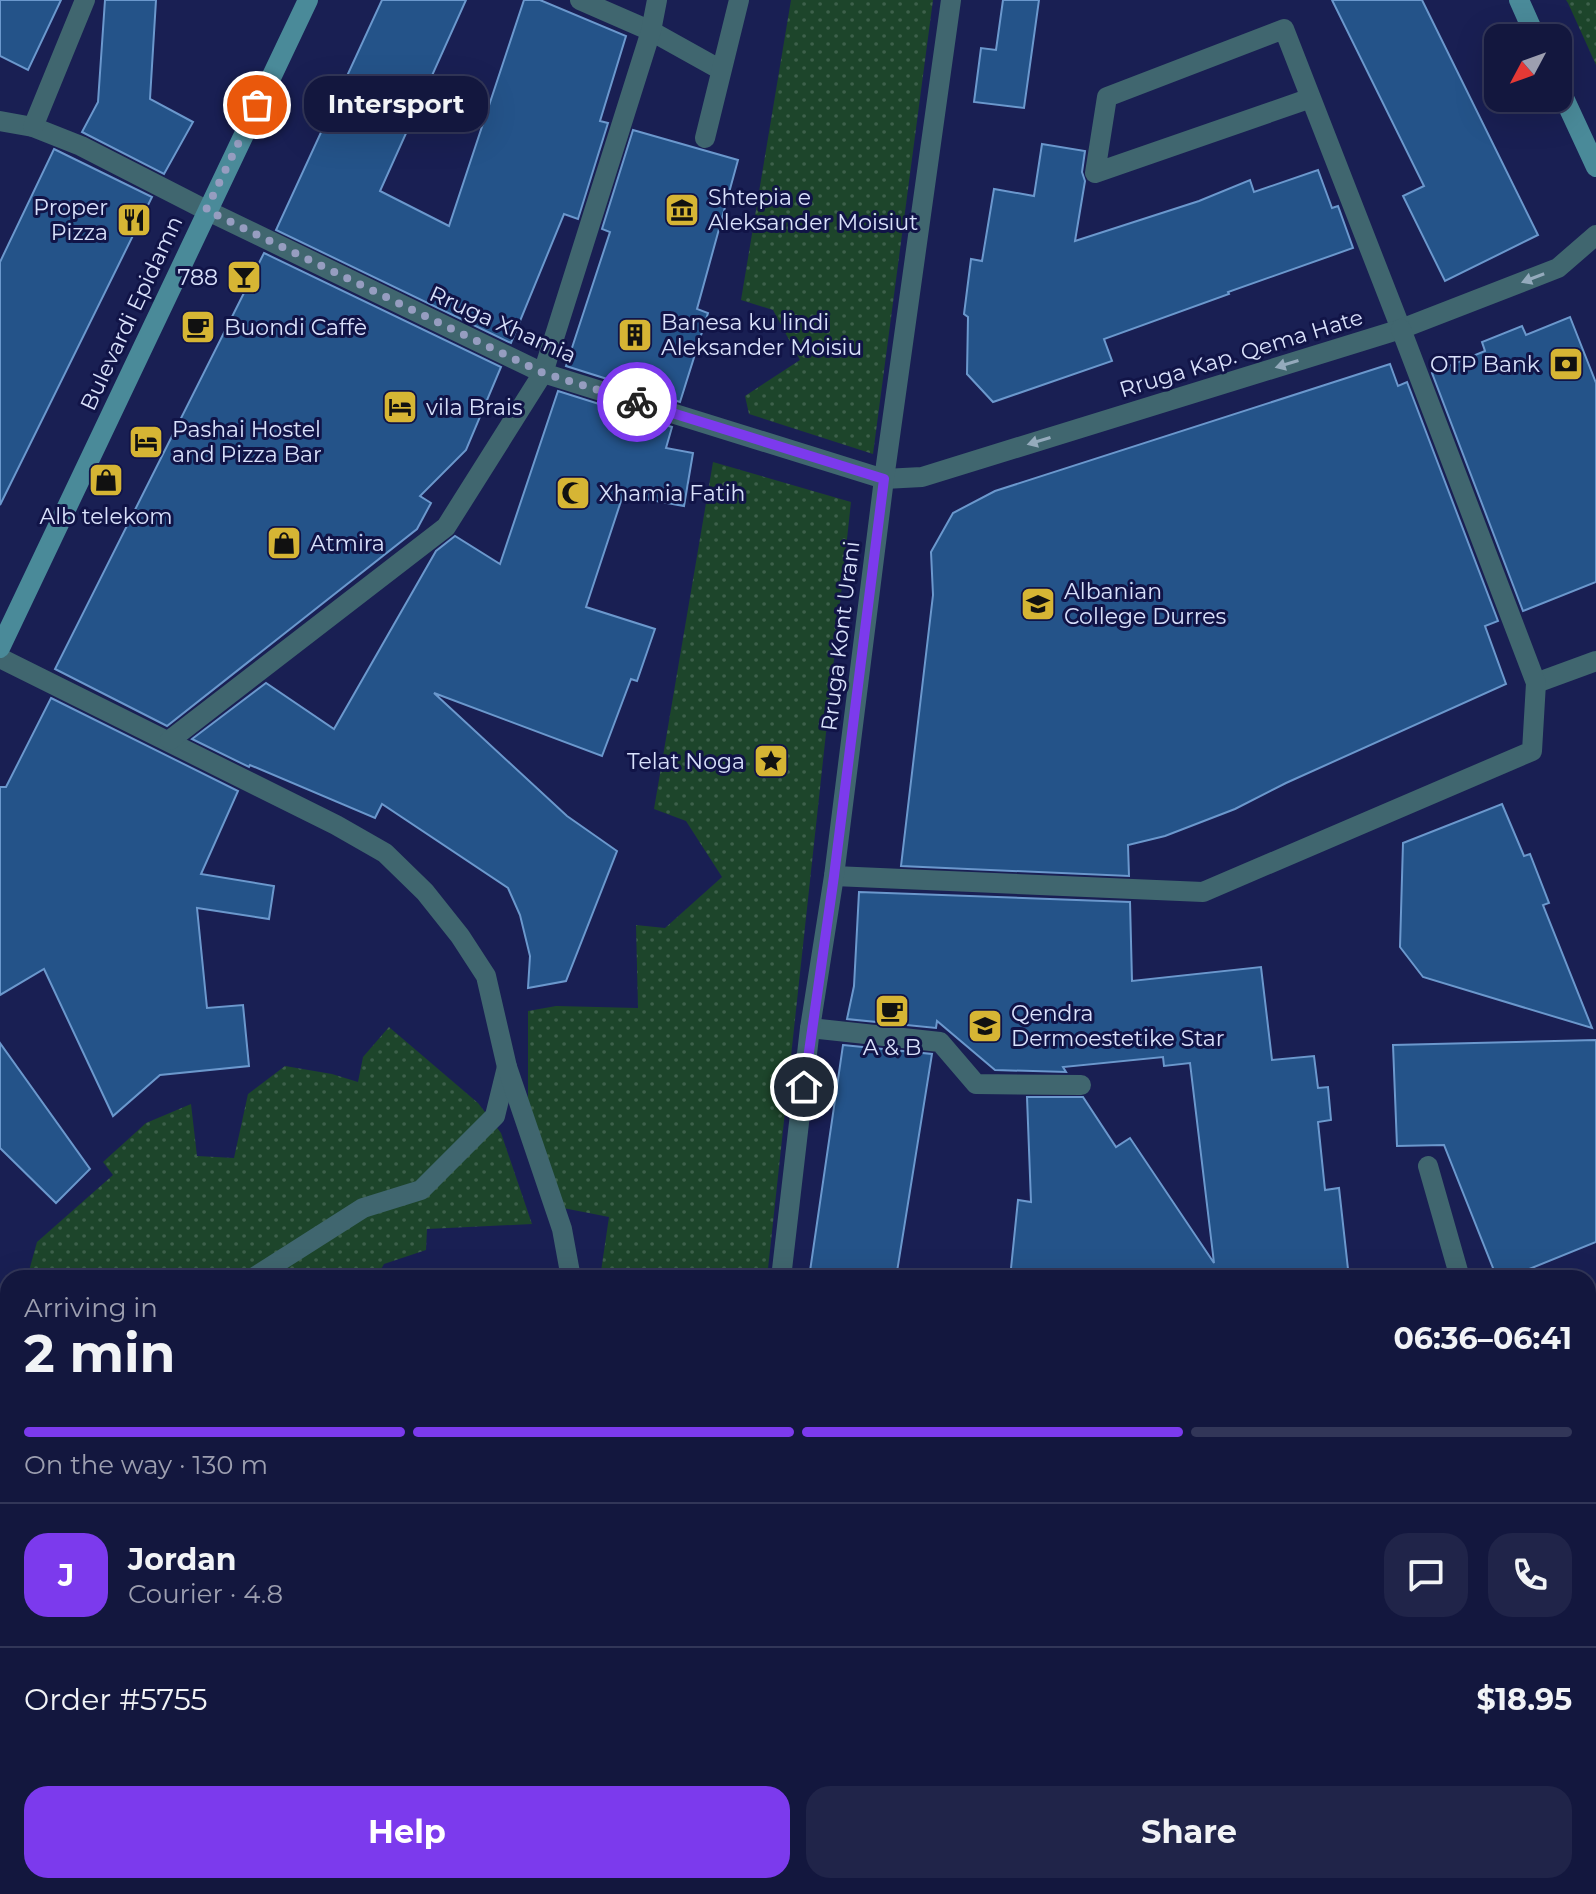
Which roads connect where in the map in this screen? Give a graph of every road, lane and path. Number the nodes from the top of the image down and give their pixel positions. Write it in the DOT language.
graph roads {
  1 [pos="85,0"];
  2 [pos="308,0"];
  3 [pos="580,0"];
  4 [pos="657,0"];
  5 [pos="739,0"];
  6 [pos="951,0"];
  7 [pos="1519,0"];
  8 [pos="1530,24"];
  9 [pos="651,31"];
  10 [pos="721,70"];
  11 [pos="1311,98"];
  12 [pos="1571,112"];
  13 [pos="0,121"];
  14 [pos="33,127"];
  15 [pos="705,138"];
  16 [pos="1596,167"];
  17 [pos="206,210"];
  18 [pos="1596,235"];
  19 [pos="1401,329"];
  20 [pos="543,373"];
  21 [pos="884,479"];
  22 [pos="0,648"];
  23 [pos="0,658"];
  24 [pos="1596,661"];
  25 [pos="1536,683"];
  26 [pos="170,740"];
  27 [pos="834,876"];
  28 [pos="810,1028"];
  29 [pos="507,1067"];
  30 [pos="1081,1085"];
  31 [pos="1428,1166"];
  32 [pos="266,1270"];
  33 [pos="570,1270"];
  34 [pos="782,1270"];
  35 [pos="1458,1270"];
  1 -- 14 [label="street"];
  2 -- 17 [label="main road, Bulevardi Epidamn"];
  3 -- 9 [label="street"];
  4 -- 9 [label="street"];
  5 -- 10 [label="street"];
  6 -- 21 [label="street, Rruga Kont Urani"];
  7 -- 8 [label="main road"];
  9 -- 10 [label="street"];
  9 -- 20 [label="street"];
  10 -- 15 [label="street"];
  11 -- 11 [label="street"];
  11 -- 19 [label="street"];
  12 -- 16 [label="main road"];
  13 -- 14 [label="street, Rruga Xhamia"];
  14 -- 17 [label="street, Rruga Xhamia"];
  17 -- 20 [label="street, Rruga Xhamia"];
  17 -- 22 [label="main road, Bulevardi Epidamn"];
  18 -- 19 [label="street, Rruga Kap. Qema Hate, one-way"];
  19 -- 21 [label="street, Rruga Kap. Qema Hate, one-way"];
  19 -- 25 [label="street"];
  20 -- 21 [label="street, Rruga Xhamia"];
  20 -- 26 [label="street"];
  21 -- 27 [label="street, Rruga Kont Urani"];
  23 -- 26 [label="street"];
  24 -- 25 [label="street"];
  25 -- 27 [label="street"];
  26 -- 29 [label="street"];
  27 -- 28 [label="street, Rruga Kont Urani"];
  28 -- 30 [label="street"];
  28 -- 34 [label="street, Rruga Kont Urani"];
  29 -- 32 [label="street"];
  29 -- 33 [label="street"];
  31 -- 35 [label="street"];
}
